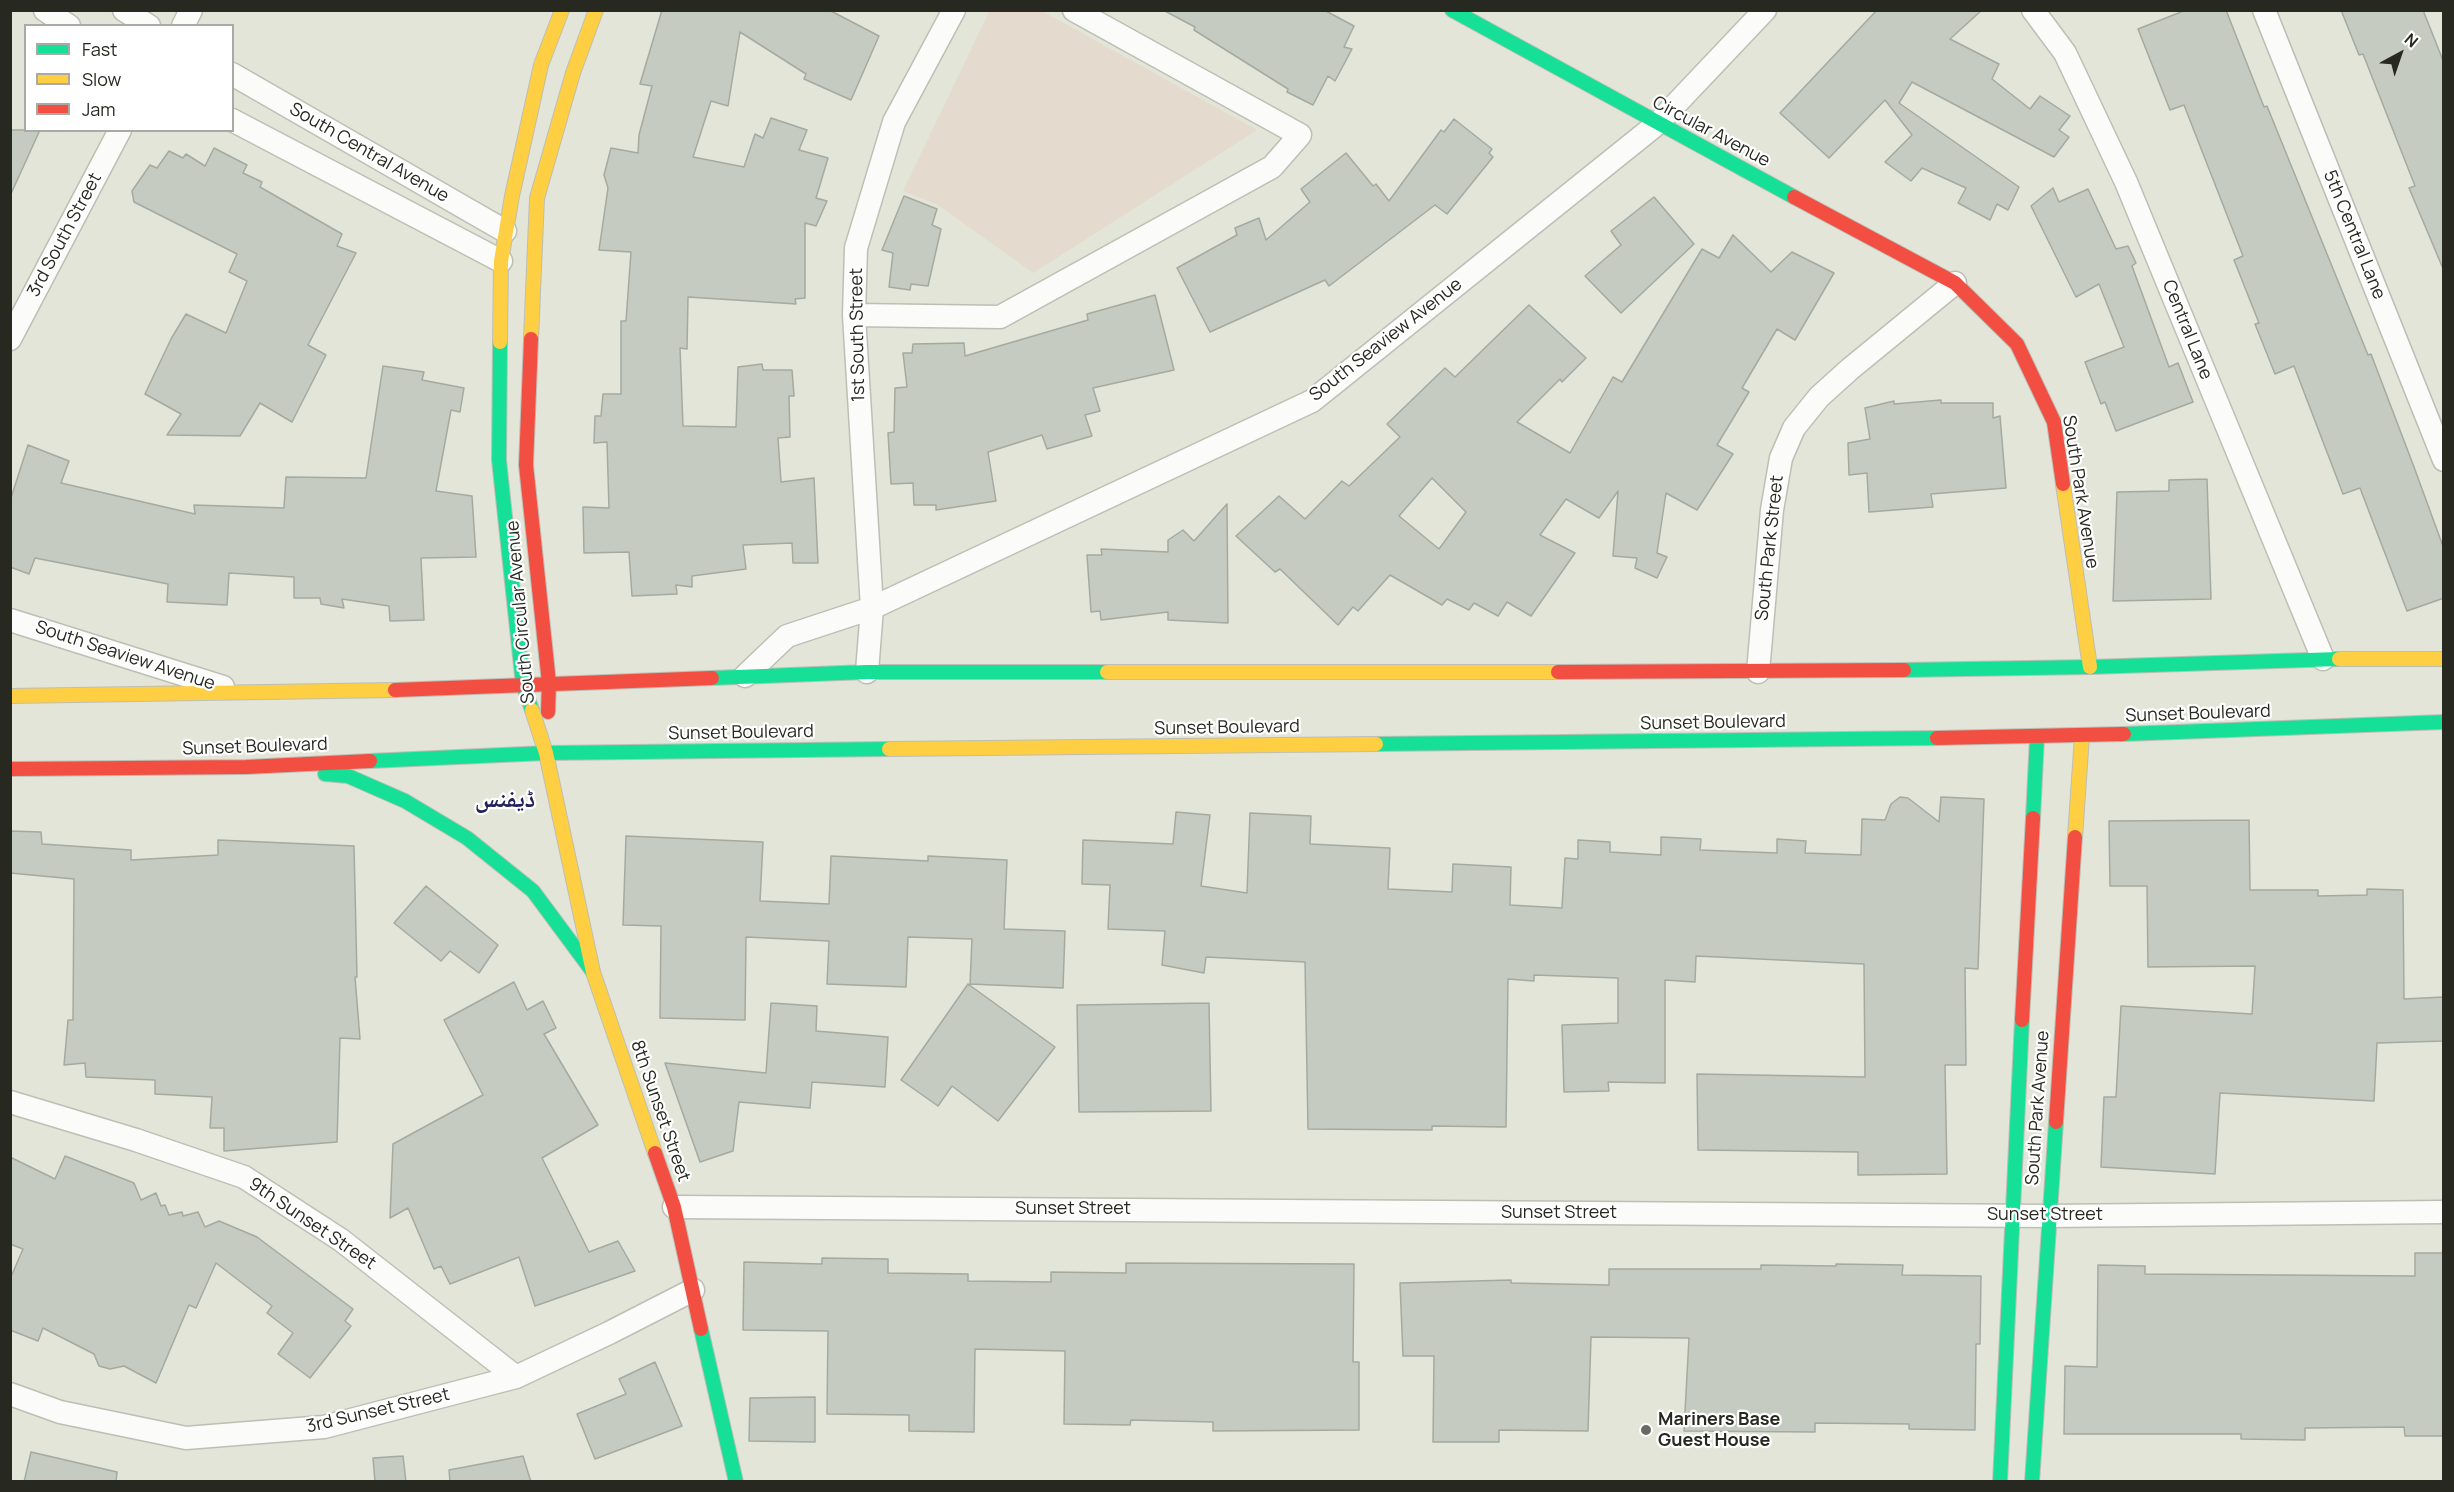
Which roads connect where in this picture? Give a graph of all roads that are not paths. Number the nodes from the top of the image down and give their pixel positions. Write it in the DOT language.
graph roads {
  1 [pos="45,10"];
  2 [pos="124,10"];
  3 [pos="191,10"];
  4 [pos="562,10"];
  5 [pos="596,10"];
  6 [pos="954,10"];
  7 [pos="1074,10"];
  8 [pos="1452,10"];
  9 [pos="1765,10"];
  10 [pos="2032,10"];
  11 [pos="2264,10"];
  12 [pos="66,24"];
  13 [pos="146,24"];
  14 [pos="184,24"];
  15 [pos="234,75"];
  16 [pos="234,121"];
  17 [pos="1657,124"];
  18 [pos="119,132"];
  19 [pos="505,231"];
  20 [pos="501,261"];
  21 [pos="1955,283"];
  22 [pos="854,315"];
  23 [pos="10,339"];
  24 [pos="2444,460"];
  25 [pos="872,608"];
  26 [pos="10,620"];
  27 [pos="2323,659"];
  28 [pos="2444,659"];
  29 [pos="2090,668"];
  30 [pos="867,672"];
  31 [pos="1758,672"];
  32 [pos="745,676"];
  33 [pos="549,683"];
  34 [pos="523,686"];
  35 [pos="239,692"];
  36 [pos="10,696"];
  37 [pos="2444,722"];
  38 [pos="2082,736"];
  39 [pos="2037,737"];
  40 [pos="546,753"];
  41 [pos="246,767"];
  42 [pos="10,769"];
  43 [pos="593,972"];
  44 [pos="10,1102"];
  45 [pos="675,1207"];
  46 [pos="2444,1212"];
  47 [pos="2011,1216"];
  48 [pos="2048,1216"];
  49 [pos="693,1290"];
  50 [pos="516,1377"];
  51 [pos="10,1394"];
  52 [pos="736,1482"];
  53 [pos="2000,1482"];
  54 [pos="2032,1482"];
  1 -- 12 [label="street"];
  2 -- 13 [label="street"];
  3 -- 14 [label="street"];
  4 -- 19 [label="main road, South Circular Avenue"];
  5 -- 33 [label="main road, South Circular Avenue"];
  6 -- 22 [label="street, 1st South Street"];
  7 -- 22 [label="street"];
  8 -- 17 [label="main road, Circular Avenue"];
  9 -- 17 [label="street, South Seaview Avenue"];
  10 -- 27 [label="street, Central Lane"];
  11 -- 24 [label="street, 5th Central Lane"];
  15 -- 19 [label="street, South Central Avenue"];
  16 -- 20 [label="street"];
  17 -- 21 [label="main road, Circular Avenue"];
  17 -- 25 [label="street, South Seaview Avenue"];
  18 -- 23 [label="street, 3rd South Street"];
  19 -- 20 [label="main road, South Circular Avenue"];
  20 -- 34 [label="main road, South Circular Avenue"];
  21 -- 29 [label="main road, South Park Avenue"];
  21 -- 31 [label="street, South Park Street"];
  22 -- 25 [label="street, 1st South Street"];
  25 -- 30 [label="street"];
  25 -- 32 [label="street, South Seaview Avenue"];
  26 -- 35 [label="street, South Seaview Avenue"];
  27 -- 28 [label="main road"];
  27 -- 29 [label="main road"];
  29 -- 31 [label="main road"];
  30 -- 31 [label="main road"];
  30 -- 32 [label="main road"];
  32 -- 33 [label="main road"];
  33 -- 34 [label="main road"];
  33 -- 40 [label="main road, South Circular Avenue"];
  34 -- 35 [label="main road"];
  34 -- 40 [label="main road, South Circular Avenue"];
  35 -- 36 [label="main road"];
  37 -- 38 [label="main road, Sunset Boulevard"];
  38 -- 39 [label="main road, Sunset Boulevard"];
  38 -- 48 [label="main road, South Park Avenue"];
  39 -- 40 [label="main road, Sunset Boulevard"];
  39 -- 47 [label="main road, South Park Avenue"];
  40 -- 41 [label="main road, Sunset Boulevard"];
  40 -- 43 [label="main road, 8th Sunset Street"];
  41 -- 42 [label="main road, Sunset Boulevard"];
  41 -- 43 [label="main road"];
  43 -- 45 [label="main road, 8th Sunset Street"];
  44 -- 50 [label="street, 9th Sunset Street"];
  45 -- 47 [label="street, Sunset Street"];
  45 -- 49 [label="main road, 8th Sunset Street"];
  46 -- 48 [label="street, Sunset Street"];
  47 -- 48 [label="street, Sunset Street"];
  47 -- 53 [label="main road, South Park Avenue"];
  48 -- 54 [label="main road, South Park Avenue"];
  49 -- 50 [label="street, 3rd Sunset Street"];
  49 -- 52 [label="main road, 8th Sunset Street"];
  50 -- 51 [label="street, 3rd Sunset Street"];
}
